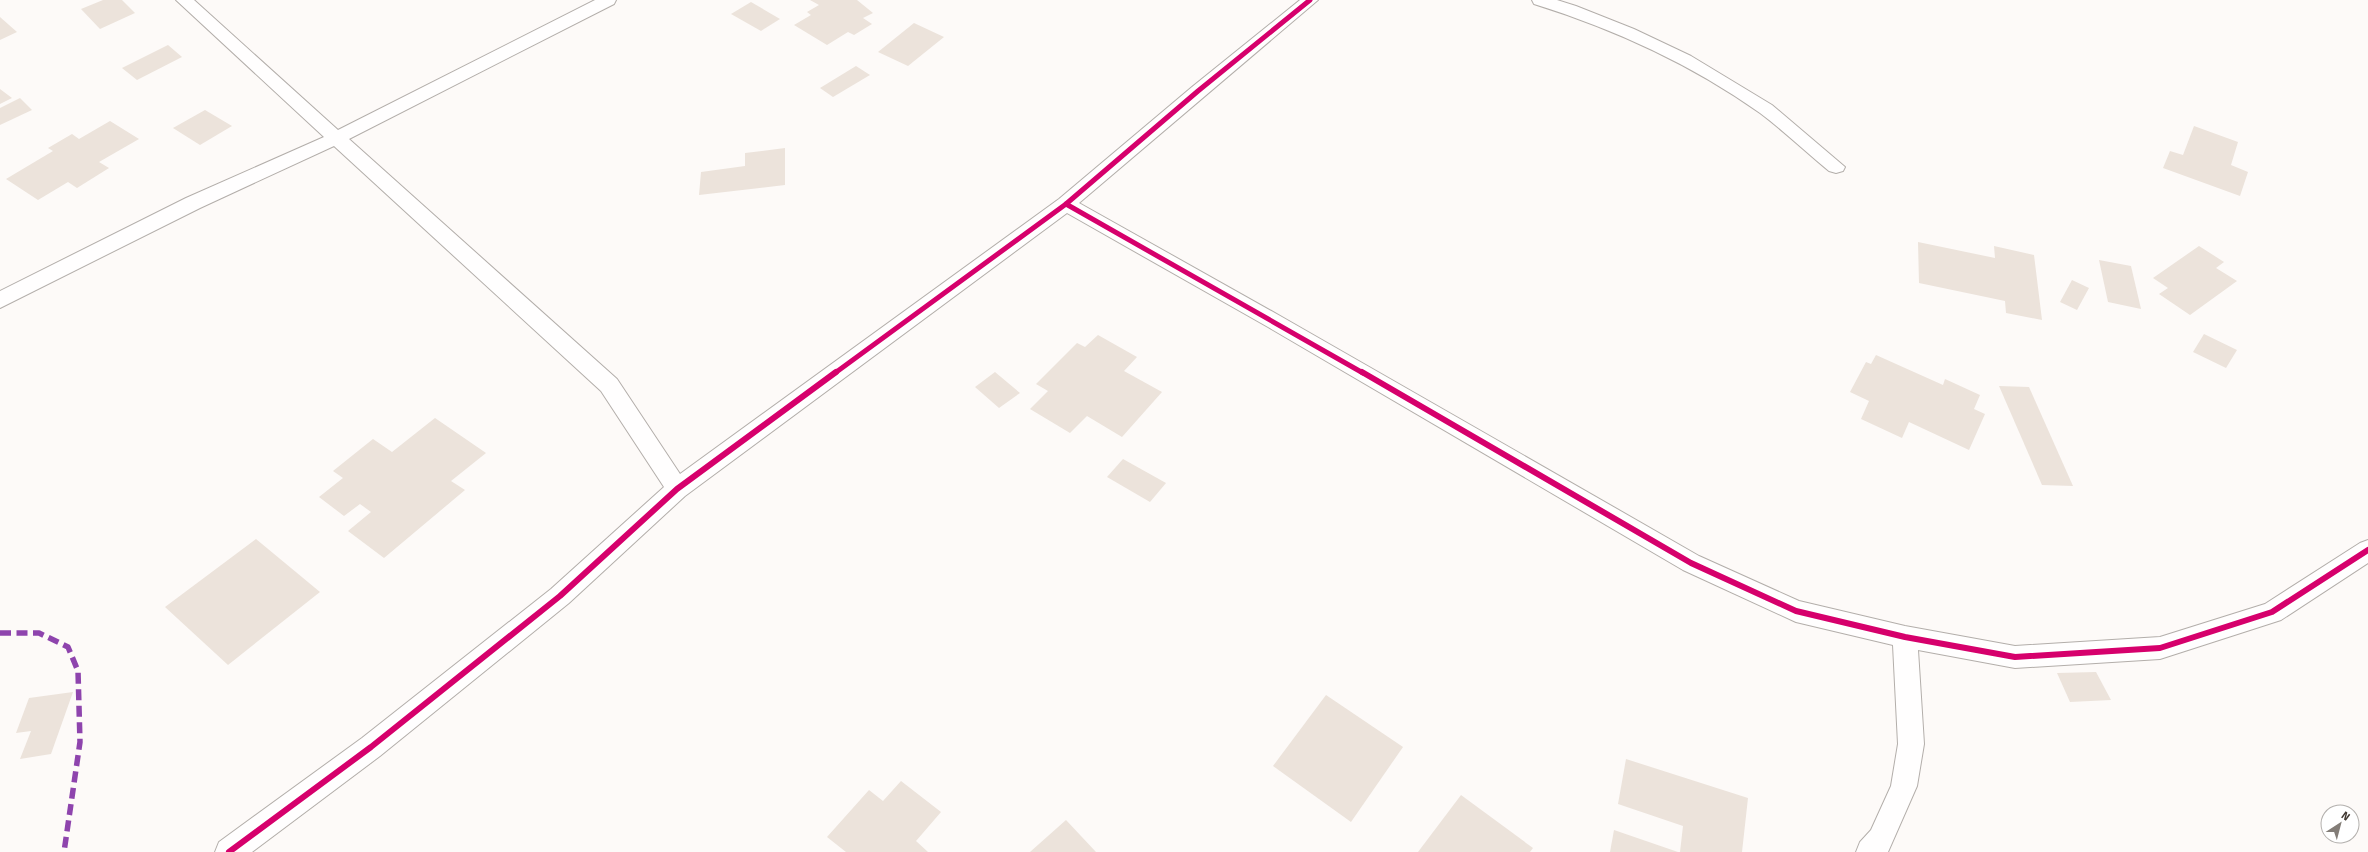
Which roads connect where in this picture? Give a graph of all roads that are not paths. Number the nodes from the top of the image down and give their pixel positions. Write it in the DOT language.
graph roads {
  1 [pos="184,0"];
  2 [pos="608,0"];
  3 [pos="1310,0"];
  4 [pos="1540,0"];
  5 [pos="337,138"];
  6 [pos="1836,167"];
  7 [pos="1066,204"];
  8 [pos="0,300"];
  9 [pos="677,489"];
  10 [pos="2368,550"];
  11 [pos="1905,637"];
  12 [pos="229,852"];
  13 [pos="1870,852"];
  1 -- 5 [label="street"];
  2 -- 5 [label="street"];
  3 -- 7 [label="street"];
  4 -- 6 [label="street"];
  5 -- 8 [label="street"];
  5 -- 9 [label="street"];
  7 -- 9 [label="street"];
  7 -- 11 [label="street"];
  9 -- 12 [label="street"];
  10 -- 11 [label="street"];
  11 -- 13 [label="street"];
}
